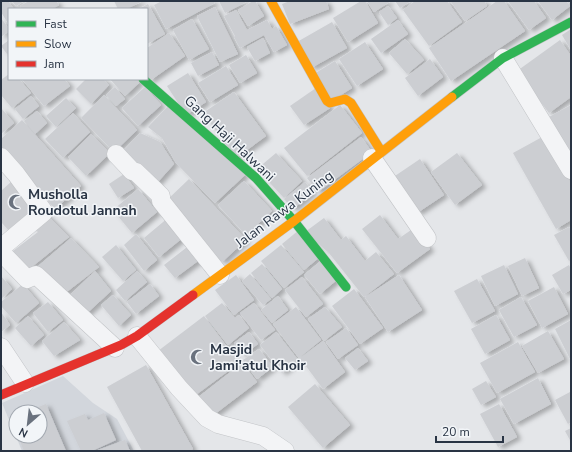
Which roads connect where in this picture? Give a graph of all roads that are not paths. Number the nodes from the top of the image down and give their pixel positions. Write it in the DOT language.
graph roads {
  1 [pos="271,1"];
  2 [pos="571,22"];
  3 [pos="503,58"];
  4 [pos="144,80"];
  5 [pos="116,154"];
  6 [pos="376,155"];
  7 [pos="1,157"];
  8 [pos="571,170"];
  9 [pos="294,221"];
  10 [pos="427,238"];
  11 [pos="1,248"];
  12 [pos="1,252"];
  13 [pos="220,275"];
  14 [pos="346,287"];
  15 [pos="137,336"];
  16 [pos="1,347"];
  17 [pos="114,348"];
  18 [pos="25,382"];
  19 [pos="1,395"];
  20 [pos="285,451"];
  1 -- 6 [label="street"];
  2 -- 3 [label="street, Jalan Rawa Kuning"];
  3 -- 6 [label="street, Jalan Rawa Kuning"];
  3 -- 8 [label="street"];
  4 -- 9 [label="street, Gang Haji Halwani"];
  5 -- 13 [label="street"];
  6 -- 9 [label="street, Jalan Rawa Kuning"];
  6 -- 10 [label="street"];
  7 -- 11 [label="street"];
  9 -- 13 [label="street, Jalan Rawa Kuning"];
  9 -- 14 [label="street, Gang Haji Halwani"];
  12 -- 17 [label="street"];
  13 -- 15 [label="street, Jalan Rawa Kuning"];
  15 -- 17 [label="street, Jalan Rawa Kuning"];
  15 -- 20 [label="street"];
  16 -- 18 [label="street"];
  17 -- 18 [label="street, Jalan Rawa Kuning"];
  18 -- 19 [label="street, Jalan Rawa Kuning"];
}
